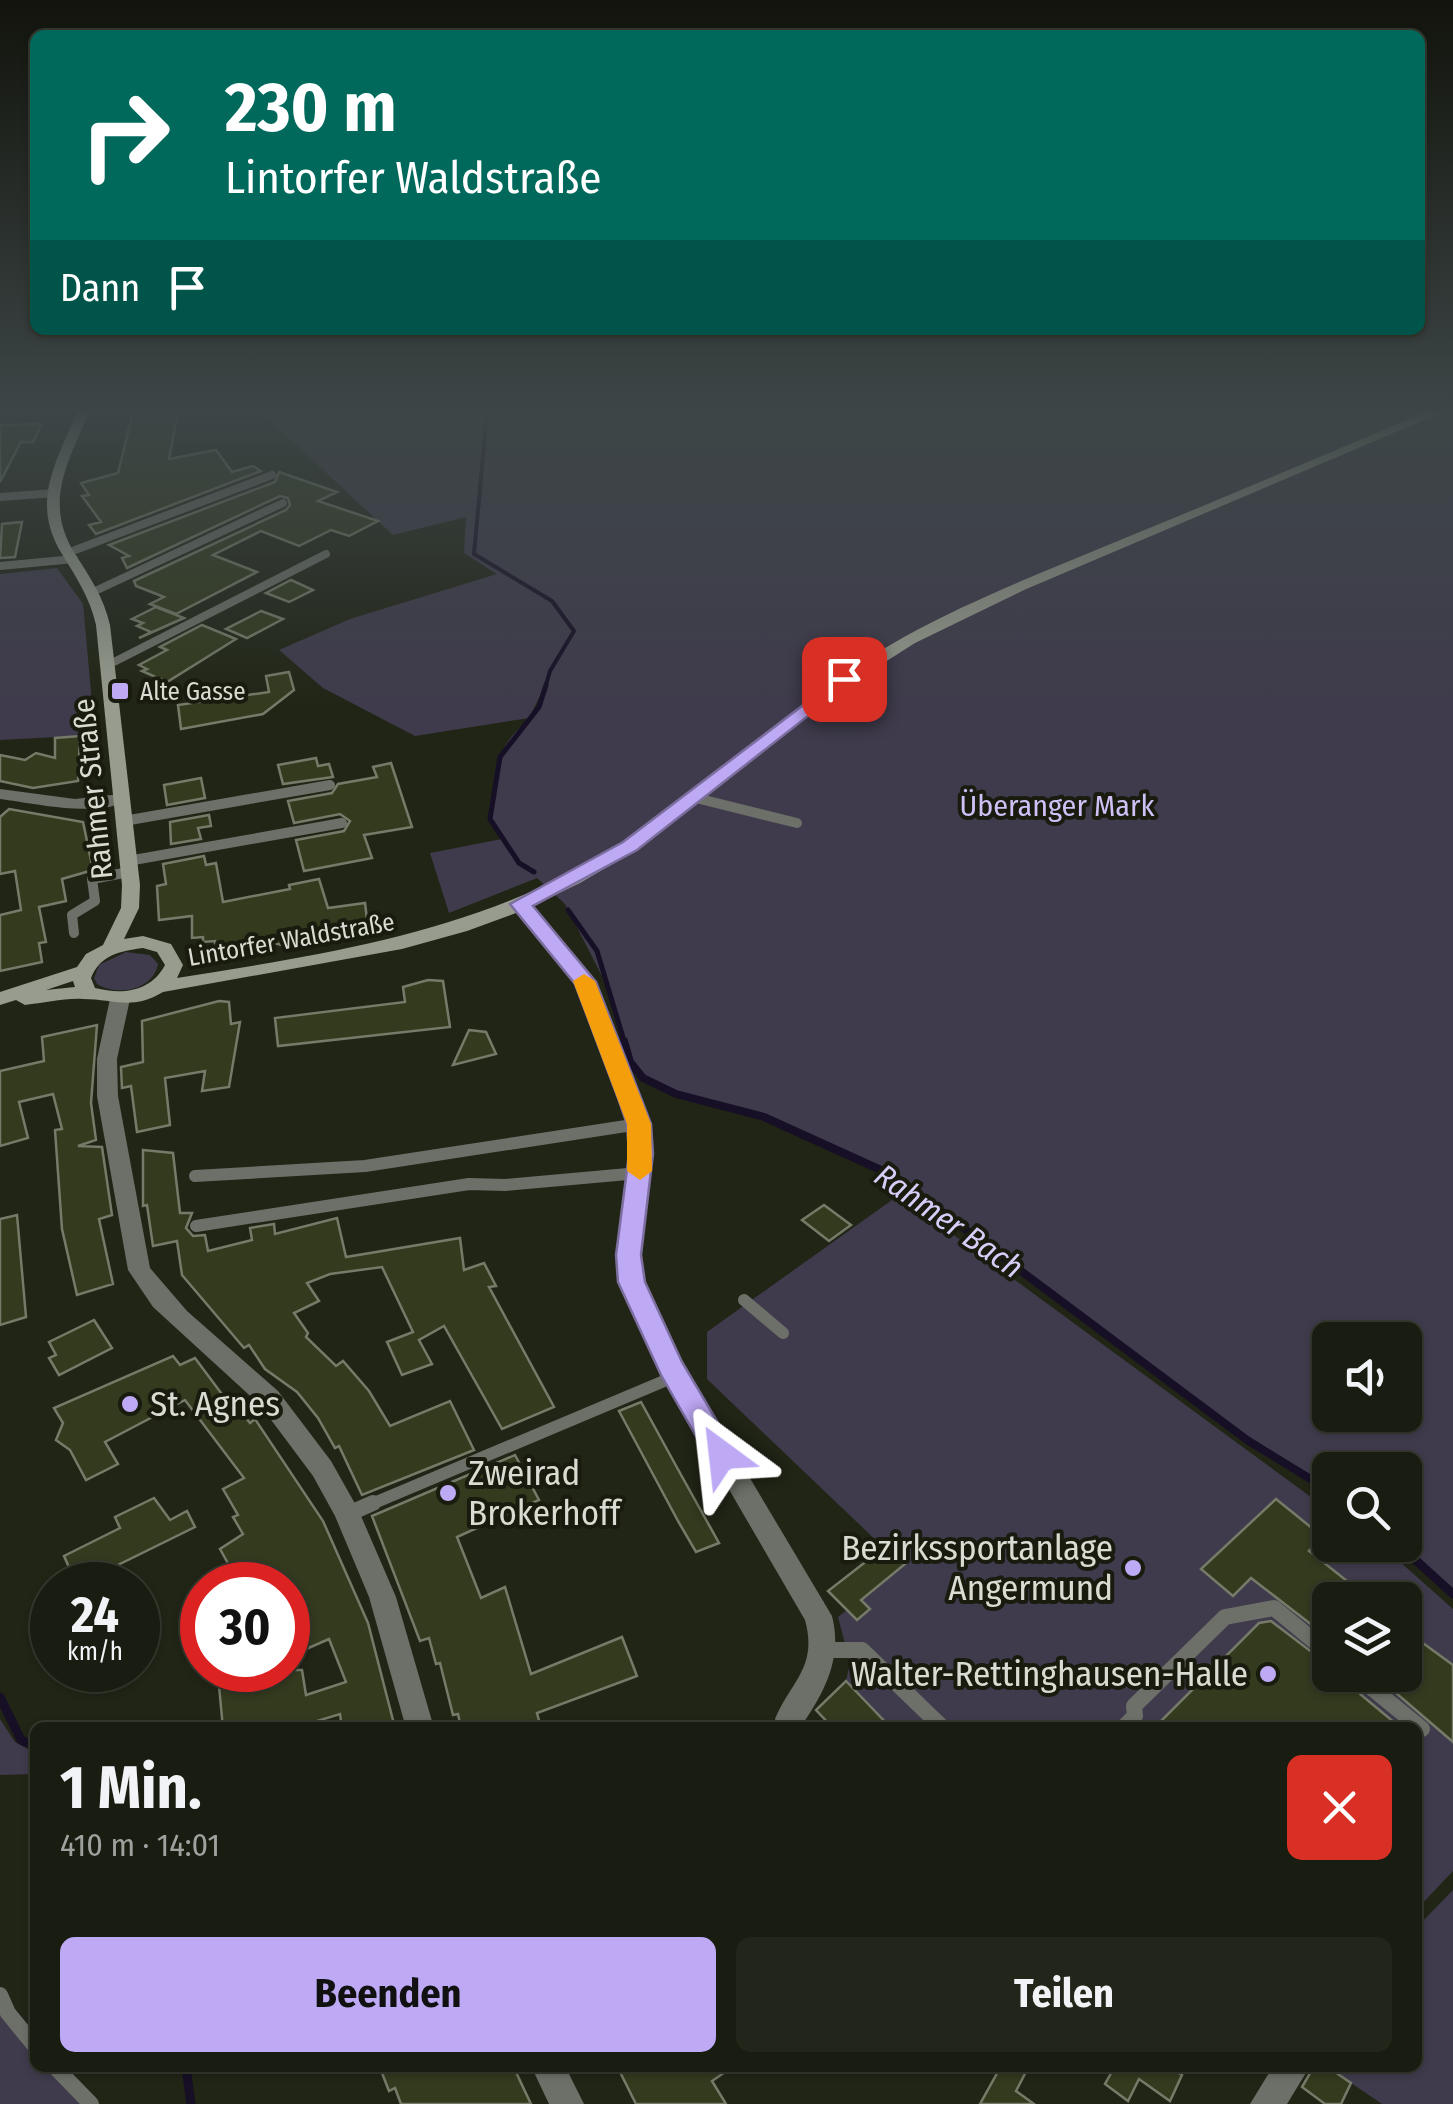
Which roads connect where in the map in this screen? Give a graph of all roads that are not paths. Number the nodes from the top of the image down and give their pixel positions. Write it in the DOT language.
graph roads {
  1 [pos="53,510"];
  2 [pos="184,510"];
  3 [pos="269,510"];
  4 [pos="1206,510"];
  5 [pos="326,554"];
  6 [pos="72,555"];
  7 [pos="0,566"];
  8 [pos="93,592"];
  9 [pos="256,596"];
  10 [pos="108,668"];
  11 [pos="330,785"];
  12 [pos="0,794"];
  13 [pos="692,796"];
  14 [pos="121,799"];
  15 [pos="124,822"];
  16 [pos="342,823"];
  17 [pos="797,823"];
  18 [pos="129,867"];
  19 [pos="520,904"];
  20 [pos="130,908"];
  21 [pos="74,933"];
  22 [pos="143,942"];
  23 [pos="112,947"];
  24 [pos="174,965"];
  25 [pos="228,973"];
  26 [pos="85,982"];
  27 [pos="157,988"];
  28 [pos="4,998"];
  29 [pos="120,999"];
  30 [pos="639,1124"];
  31 [pos="640,1173"];
  32 [pos="195,1176"];
  33 [pos="196,1226"];
  34 [pos="744,1300"];
  35 [pos="783,1333"];
  36 [pos="676,1376"];
  37 [pos="346,1514"];
  38 [pos="1312,1639"];
  39 [pos="824,1650"];
  40 [pos="1377,1692"];
  41 [pos="788,1719"];
  42 [pos="418,1722"];
  43 [pos="937,1722"];
  44 [pos="1128,1722"];
  45 [pos="1413,1722"];
  46 [pos="0,1996"];
  47 [pos="30,2040"];
  48 [pos="60,2072"];
  49 [pos="551,2072"];
  50 [pos="1289,2072"];
  51 [pos="91,2104"];
  52 [pos="566,2104"];
  53 [pos="1267,2104"];
  1 -- 6 [label="main road, Rahmer Straße"];
  2 -- 6 [label="lane"];
  3 -- 8 [label="lane"];
  4 -- 13 [label="main road, Lintorfer Waldstraße"];
  5 -- 10 [label="lane, Rahmer Straße"];
  6 -- 7 [label="lane"];
  6 -- 8 [label="main road, Rahmer Straße"];
  8 -- 10 [label="main road, Rahmer Straße"];
  9 -- 10 [label="lane"];
  10 -- 14 [label="main road, Rahmer Straße"];
  11 -- 15 [label="lane"];
  12 -- 14 [label="street"];
  13 -- 17 [label="lane"];
  13 -- 19 [label="main road, Lintorfer Waldstraße"];
  14 -- 15 [label="main road, Rahmer Straße"];
  15 -- 18 [label="main road, Rahmer Straße"];
  16 -- 18 [label="lane"];
  18 -- 20 [label="main road, Rahmer Straße"];
  18 -- 21 [label="lane"];
  19 -- 25 [label="main road, Lintorfer Waldstraße"];
  19 -- 30 [label="street"];
  20 -- 22 [label="main road, Rahmer Straße"];
  20 -- 23 [label="main road, Rahmer Straße"];
  22 -- 23 [label="main road"];
  22 -- 24 [label="main road"];
  23 -- 26 [label="main road"];
  24 -- 25 [label="main road"];
  24 -- 27 [label="main road"];
  25 -- 27 [label="main road, Lintorfer Waldstraße"];
  26 -- 28 [label="main road"];
  26 -- 29 [label="main road"];
  27 -- 29 [label="main road, Lintorfer Waldstraße"];
  29 -- 37 [label="street"];
  30 -- 31 [label="street"];
  30 -- 32 [label="lane"];
  31 -- 33 [label="lane"];
  31 -- 36 [label="street"];
  34 -- 35 [label="lane"];
  36 -- 37 [label="lane"];
  36 -- 39 [label="street"];
  37 -- 42 [label="street"];
  38 -- 44 [label="lane"];
  39 -- 41 [label="street"];
  39 -- 43 [label="lane"];
  40 -- 45 [label="lane"];
  46 -- 47 [label="lane"];
  48 -- 51 [label="lane"];
  49 -- 52 [label="street"];
  50 -- 53 [label="street"];
}
